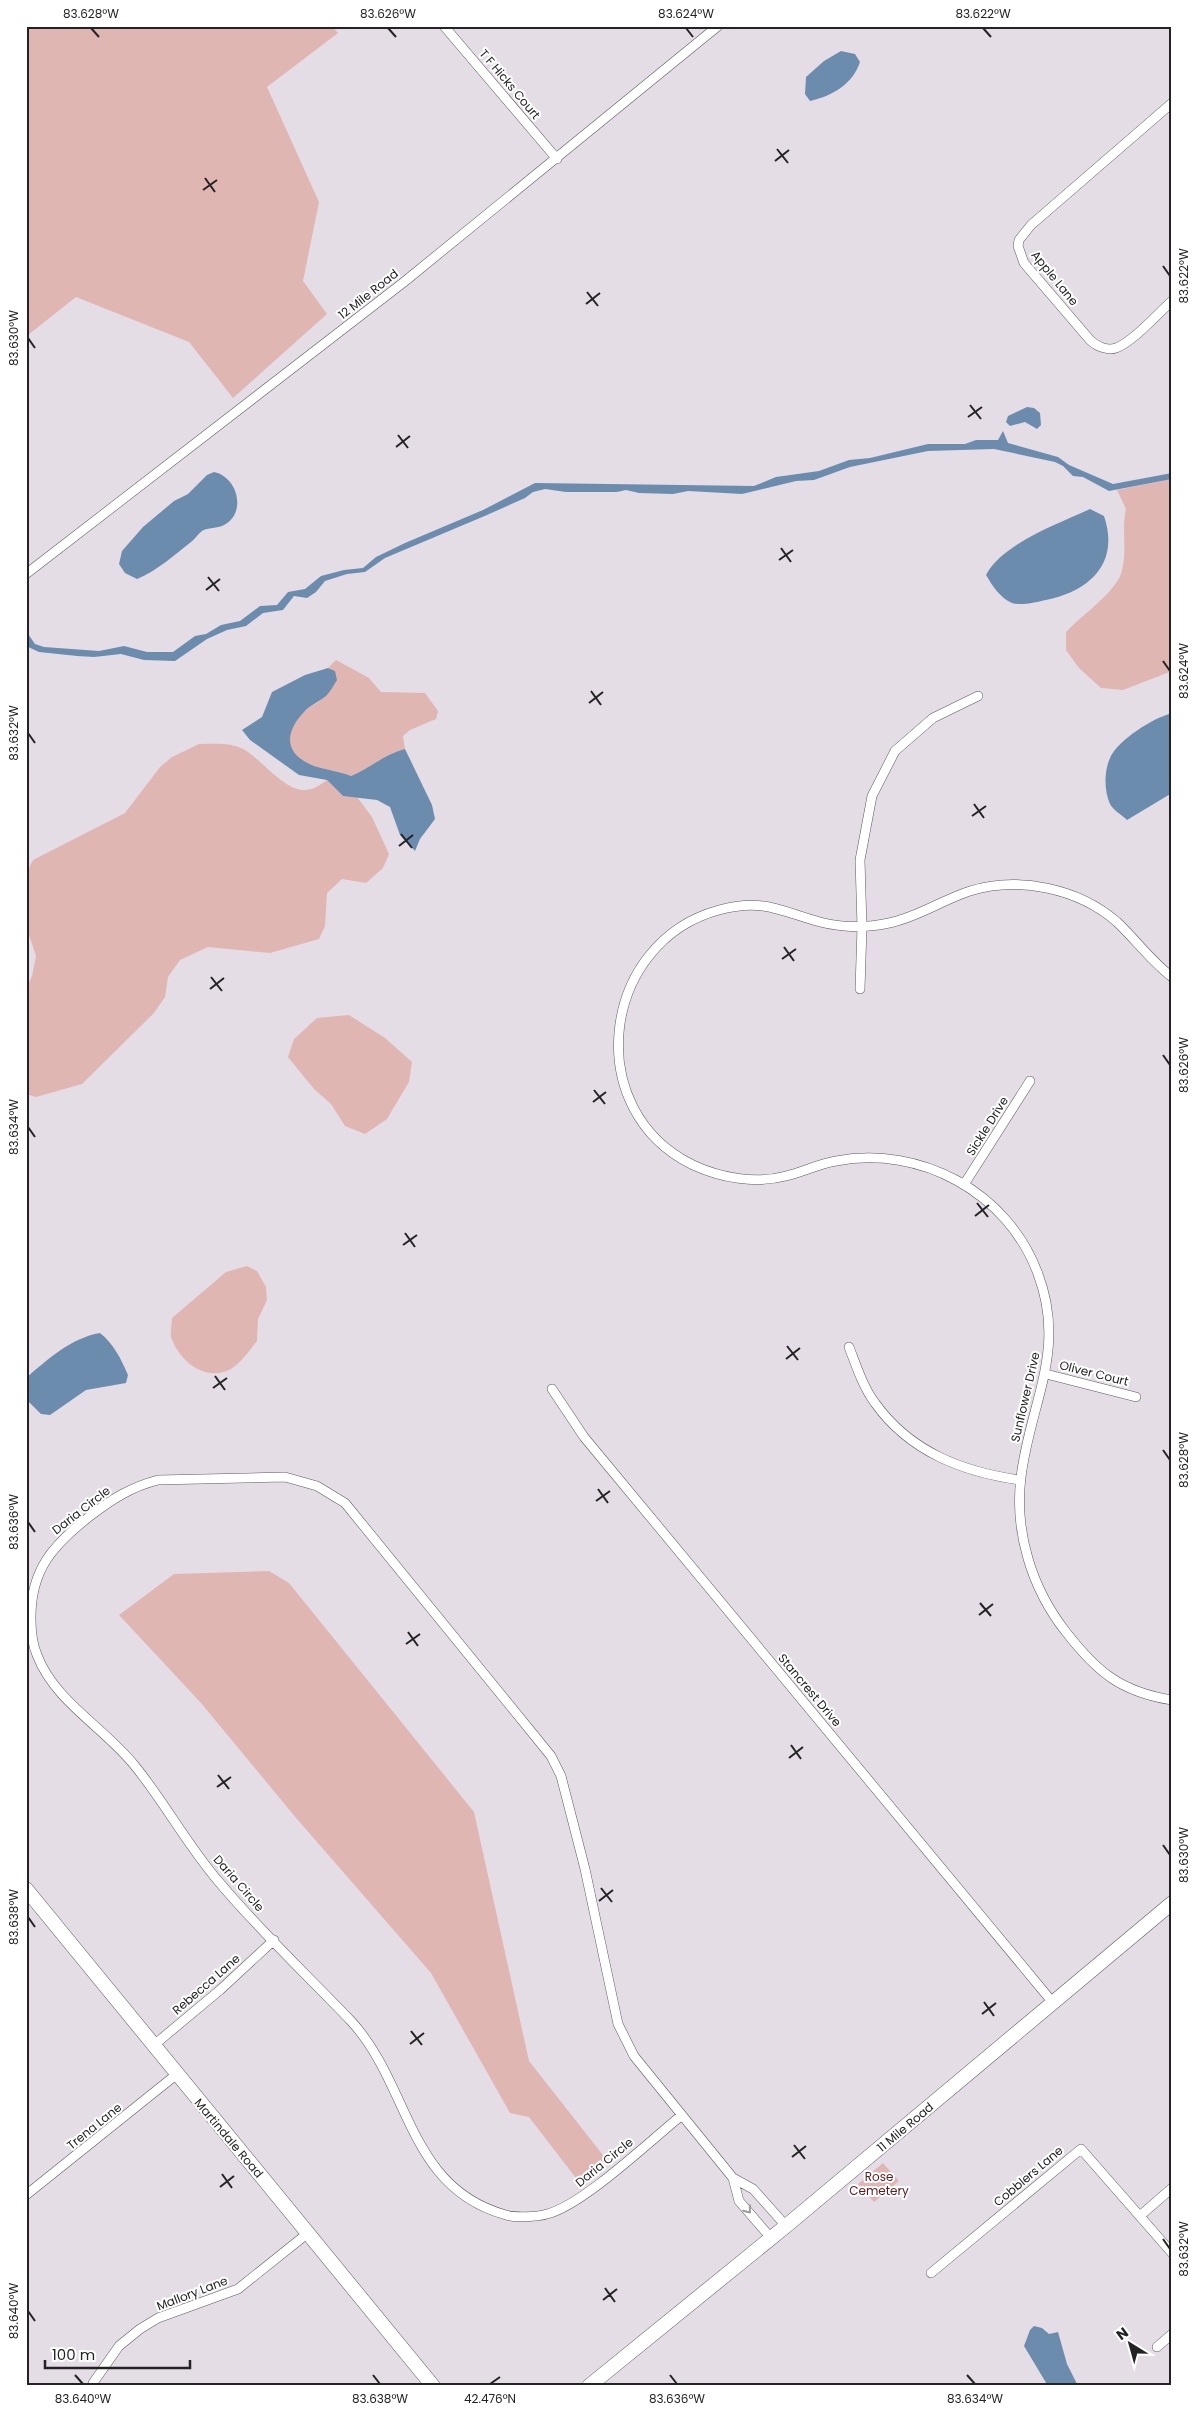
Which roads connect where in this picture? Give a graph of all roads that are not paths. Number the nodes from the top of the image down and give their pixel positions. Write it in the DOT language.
graph roads {
  1 [pos="444,26"];
  2 [pos="718,26"];
  3 [pos="1172,103"];
  4 [pos="556,159"];
  5 [pos="1172,301"];
  6 [pos="26,574"];
  7 [pos="978,696"];
  8 [pos="862,927"];
  9 [pos="1172,978"];
  10 [pos="860,989"];
  11 [pos="1030,1081"];
  12 [pos="966,1183"];
  13 [pos="849,1347"];
  14 [pos="1046,1374"];
  15 [pos="552,1389"];
  16 [pos="1136,1397"];
  17 [pos="1020,1480"];
  18 [pos="1172,1700"];
  19 [pos="26,1889"];
  20 [pos="1172,1903"];
  21 [pos="274,1940"];
  22 [pos="1054,2004"];
  23 [pos="154,2045"];
  24 [pos="177,2074"];
  25 [pos="682,2115"];
  26 [pos="733,2178"];
  27 [pos="1172,2188"];
  28 [pos="26,2196"];
  29 [pos="1141,2215"];
  30 [pos="786,2226"];
  31 [pos="308,2233"];
  32 [pos="771,2238"];
  33 [pos="1172,2253"];
  34 [pos="931,2273"];
  35 [pos="1172,2334"];
  36 [pos="1156,2347"];
  37 [pos="93,2383"];
  38 [pos="433,2386"];
  39 [pos="589,2386"];
  1 -- 4 [label="street, T F Hicks Court"];
  2 -- 4 [label="street, 12 Mile Road"];
  3 -- 5 [label="street, Apple Lane"];
  4 -- 6 [label="street, 12 Mile Road"];
  7 -- 8 [label="street"];
  8 -- 9 [label="street, Sunflower Drive"];
  8 -- 10 [label="street"];
  8 -- 12 [label="street, Sunflower Drive"];
  11 -- 12 [label="street, Sickle Drive"];
  12 -- 14 [label="street, Sunflower Drive"];
  13 -- 17 [label="street"];
  14 -- 16 [label="street, Oliver Court"];
  14 -- 17 [label="street, Sunflower Drive"];
  15 -- 22 [label="street, Stancrest Drive"];
  17 -- 18 [label="street, Sunflower Drive"];
  19 -- 23 [label="street, Martindale Road"];
  20 -- 22 [label="street, 11 Mile Road"];
  21 -- 23 [label="street, Rebecca Lane"];
  21 -- 25 [label="street, Daria Circle"];
  21 -- 25 [label="street, Daria Circle"];
  22 -- 30 [label="street, 11 Mile Road"];
  23 -- 24 [label="street, Martindale Road"];
  24 -- 28 [label="street, Trena Lane"];
  24 -- 31 [label="street, Martindale Road"];
  25 -- 26 [label="street, Daria Circle"];
  26 -- 30 [label="street, Daria Circle"];
  26 -- 32 [label="street, Daria Circle, one-way"];
  27 -- 29 [label="street"];
  29 -- 33 [label="street, Cobblers Lane"];
  29 -- 34 [label="street, Cobblers Lane"];
  30 -- 32 [label="street, 11 Mile Road"];
  31 -- 37 [label="street, Mallory Lane"];
  31 -- 38 [label="street, Martindale Road"];
  32 -- 39 [label="street, 11 Mile Road"];
  35 -- 36 [label="street"];
}
